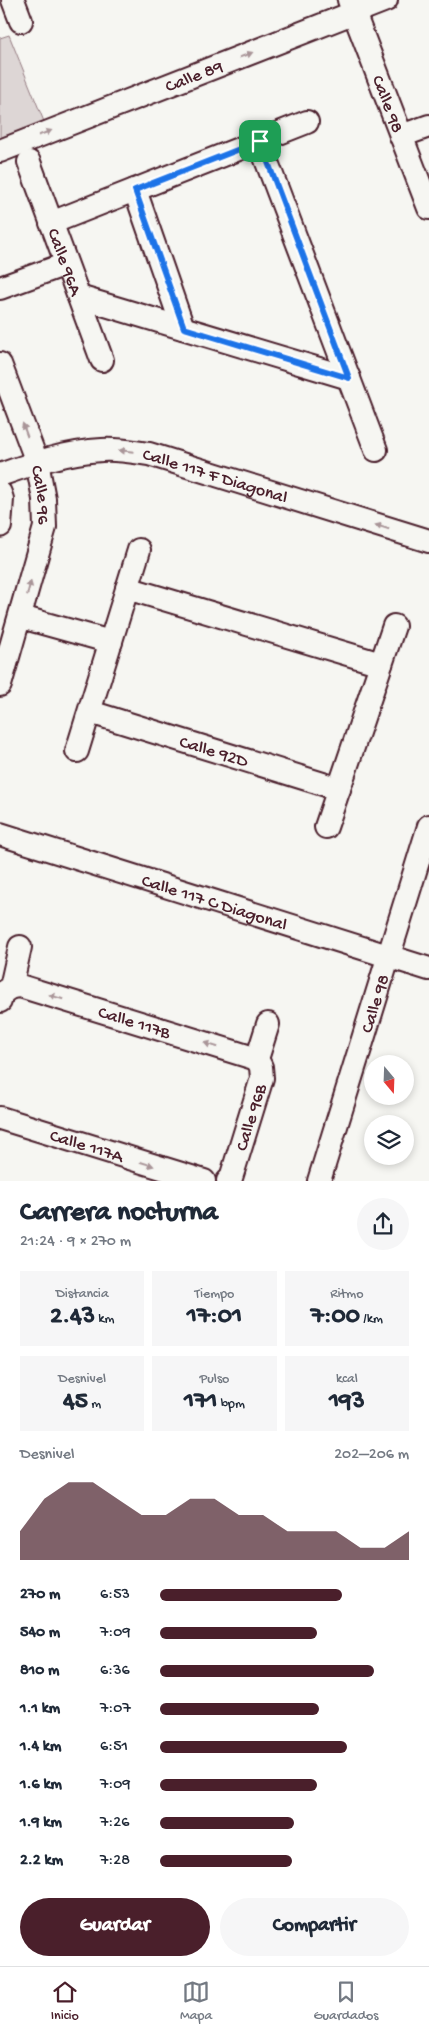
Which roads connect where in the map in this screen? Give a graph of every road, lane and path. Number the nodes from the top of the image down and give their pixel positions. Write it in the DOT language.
graph roads {
  1 [pos="386,0"];
  2 [pos="351,6"];
  3 [pos="307,122"];
  4 [pos="429,126"];
  5 [pos="401,136"];
  6 [pos="260,141"];
  7 [pos="0,151"];
  8 [pos="29,162"];
  9 [pos="135,190"];
  10 [pos="429,208"];
  11 [pos="51,223"];
  12 [pos="66,264"];
  13 [pos="0,288"];
  14 [pos="79,297"];
  15 [pos="184,328"];
  16 [pos="102,360"];
  17 [pos="0,364"];
  18 [pos="349,378"];
  19 [pos="376,450"];
  20 [pos="36,462"];
  21 [pos="0,474"];
  22 [pos="0,493"];
  23 [pos="0,526"];
  24 [pos="429,541"];
  25 [pos="139,550"];
  26 [pos="127,588"];
  27 [pos="21,617"];
  28 [pos="394,626"];
  29 [pos="111,642"];
  30 [pos="381,664"];
  31 [pos="0,685"];
  32 [pos="90,712"];
  33 [pos="78,751"];
  34 [pos="339,789"];
  35 [pos="429,826"];
  36 [pos="326,827"];
  37 [pos="0,834"];
  38 [pos="20,947"];
  39 [pos="389,956"];
  40 [pos="429,969"];
  41 [pos="5,994"];
  42 [pos="268,1024"];
  43 [pos="257,1059"];
  44 [pos="0,1118"];
  45 [pos="204,1181"];
  46 [pos="228,1181"];
  47 [pos="319,1181"];
  1 -- 2 [label="street, Calle 89"];
  2 -- 5 [label="street, Calle 98"];
  7 -- 2 [label="street, Calle 89, one-way"];
  3 -- 6 [label="street"];
  4 -- 5 [label="street"];
  5 -- 10 [label="street, Calle 98"];
  6 -- 9 [label="street"];
  6 -- 18 [label="street"];
  8 -- 11 [label="street, Calle 96A"];
  9 -- 11 [label="street"];
  9 -- 15 [label="street"];
  11 -- 12 [label="street, Calle 96A"];
  12 -- 13 [label="street"];
  12 -- 14 [label="street, Calle 96A"];
  14 -- 15 [label="street"];
  14 -- 16 [label="street, Calle 96A"];
  15 -- 18 [label="street"];
  20 -- 17 [label="street, Calle 96, one-way"];
  18 -- 19 [label="street"];
  20 -- 21 [label="street, Calle 117 F Diagonal"];
  24 -- 20 [label="street, Calle 117 F Diagonal, one-way"];
  27 -- 20 [label="street, Calle 96, one-way"];
  22 -- 23 [label="street"];
  25 -- 26 [label="street"];
  26 -- 29 [label="street"];
  26 -- 30 [label="street"];
  27 -- 29 [label="street"];
  27 -- 31 [label="street, Calle 96"];
  28 -- 30 [label="street"];
  29 -- 32 [label="street"];
  30 -- 34 [label="street"];
  32 -- 33 [label="street"];
  32 -- 34 [label="street, Calle 92D"];
  34 -- 36 [label="street"];
  35 -- 39 [label="street, Calle 98"];
  37 -- 39 [label="street, Calle 117 C Diagonal"];
  38 -- 41 [label="street"];
  39 -- 40 [label="street, Calle 117 C Diagonal"];
  39 -- 47 [label="street, Calle 98"];
  43 -- 41 [label="street, Calle 117B, one-way"];
  42 -- 43 [label="street, Calle 96B"];
  43 -- 46 [label="street, Calle 96B"];
  44 -- 45 [label="street, Calle 117A, one-way"];
}
